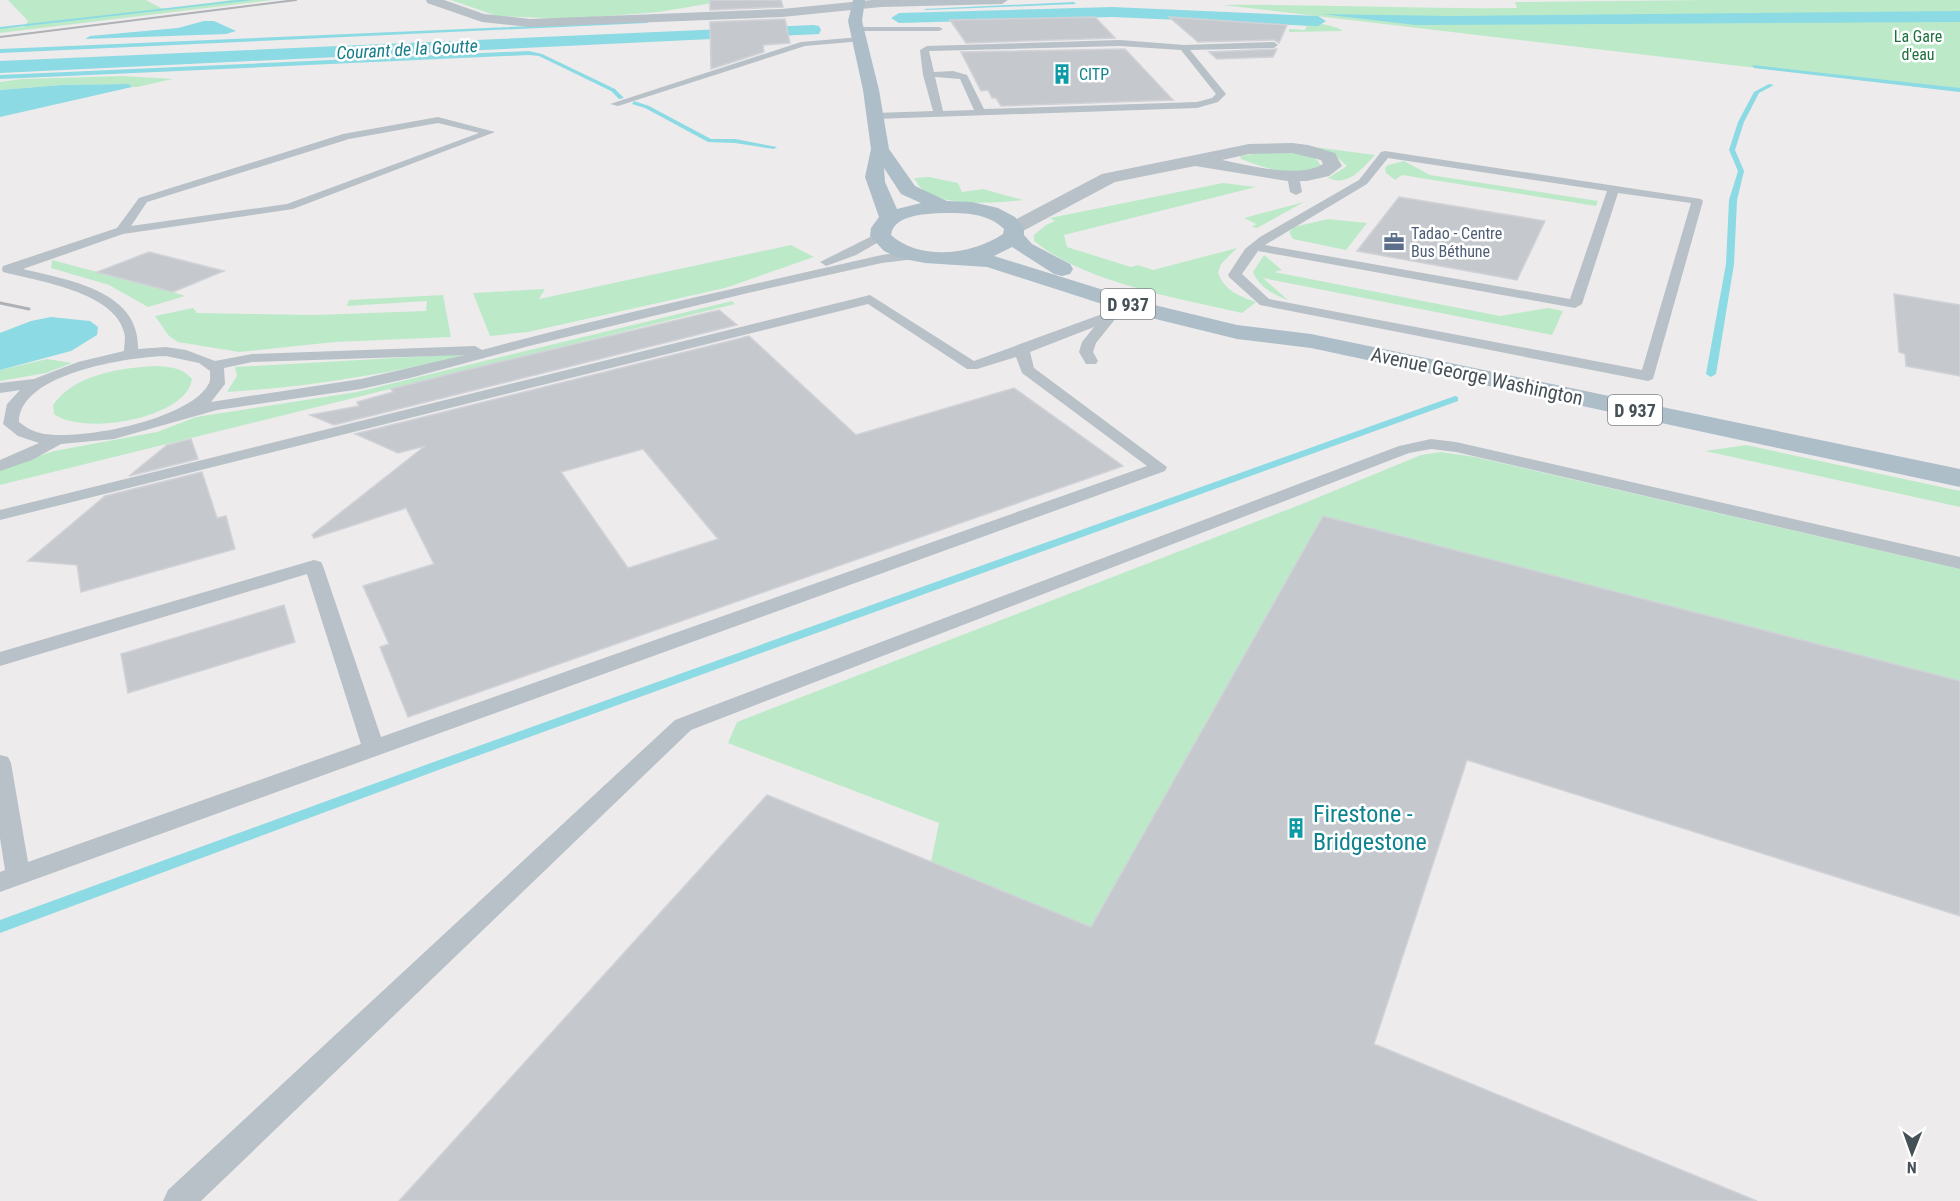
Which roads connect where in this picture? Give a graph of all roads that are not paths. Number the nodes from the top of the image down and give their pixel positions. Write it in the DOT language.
graph roads {
  1 [pos="432,0"];
  2 [pos="992,0"];
  3 [pos="1002,0"];
  4 [pos="859,3"];
  5 [pos="939,29"];
  6 [pos="859,34"];
  7 [pos="1274,45"];
  8 [pos="1184,48"];
  9 [pos="928,75"];
  10 [pos="615,104"];
  11 [pos="980,112"];
  12 [pos="939,114"];
  13 [pos="875,116"];
  14 [pos="880,149"];
  15 [pos="1195,160"];
  16 [pos="1614,188"];
  17 [pos="1074,197"];
  18 [pos="944,207"];
  19 [pos="984,210"];
  20 [pos="885,227"];
  21 [pos="121,231"];
  22 [pos="1014,232"];
  23 [pos="1256,247"];
  24 [pos="915,255"];
  25 [pos="947,257"];
  26 [pos="5,268"];
  27 [pos="748,289"];
  28 [pos="1135,307"];
  29 [pos="1110,316"];
  30 [pos="1311,341"];
  31 [pos="525,343"];
  32 [pos="1022,350"];
  33 [pos="131,354"];
  34 [pos="1091,361"];
  35 [pos="213,366"];
  36 [pos="40,383"];
  37 [pos="0,388"];
  38 [pos="170,417"];
  39 [pos="58,439"];
  40 [pos="0,466"];
  41 [pos="1960,478"];
  42 [pos="0,515"];
  43 [pos="1960,563"];
  44 [pos="0,658"];
  45 [pos="373,748"];
  46 [pos="0,764"];
  47 [pos="9,879"];
  48 [pos="179,1201"];
  1 -- 4 [label="street"];
  2 -- 3 [label="street"];
  2 -- 4 [label="street"];
  4 -- 6 [label="main road"];
  5 -- 6 [label="lane"];
  6 -- 10 [label="lane"];
  6 -- 13 [label="main road"];
  7 -- 8 [label="lane"];
  8 -- 9 [label="lane"];
  8 -- 11 [label="lane"];
  9 -- 11 [label="lane"];
  9 -- 12 [label="lane"];
  11 -- 12 [label="lane"];
  12 -- 13 [label="lane"];
  13 -- 14 [label="main road"];
  14 -- 18 [label="main road"];
  14 -- 20 [label="main road"];
  15 -- 15 [label="street"];
  15 -- 17 [label="street"];
  16 -- 23 [label="lane"];
  16 -- 23 [label="lane"];
  16 -- 23 [label="lane"];
  17 -- 19 [label="street"];
  17 -- 22 [label="street"];
  18 -- 19 [label="main road"];
  18 -- 20 [label="main road"];
  19 -- 22 [label="main road, Avenue George Washington"];
  20 -- 24 [label="main road"];
  20 -- 27 [label="lane"];
  21 -- 21 [label="lane"];
  21 -- 26 [label="lane"];
  22 -- 25 [label="main road"];
  22 -- 30 [label="main road, Avenue George Washington / D 937"];
  24 -- 25 [label="main road"];
  24 -- 27 [label="lane"];
  25 -- 28 [label="main road, Avenue George Washington / D 937"];
  26 -- 33 [label="lane"];
  27 -- 31 [label="lane"];
  28 -- 29 [label="lane"];
  28 -- 30 [label="main road, Avenue George Washington / D 937"];
  29 -- 32 [label="lane"];
  29 -- 34 [label="lane"];
  30 -- 41 [label="main road, Avenue George Washington / D 937"];
  31 -- 35 [label="lane"];
  31 -- 38 [label="lane"];
  32 -- 42 [label="lane"];
  32 -- 45 [label="lane"];
  33 -- 35 [label="lane"];
  33 -- 36 [label="lane"];
  35 -- 38 [label="lane"];
  36 -- 37 [label="lane"];
  36 -- 39 [label="lane"];
  38 -- 39 [label="lane"];
  39 -- 40 [label="lane"];
  43 -- 48 [label="lane"];
  44 -- 45 [label="lane"];
  45 -- 47 [label="lane"];
  46 -- 47 [label="lane"];
}
